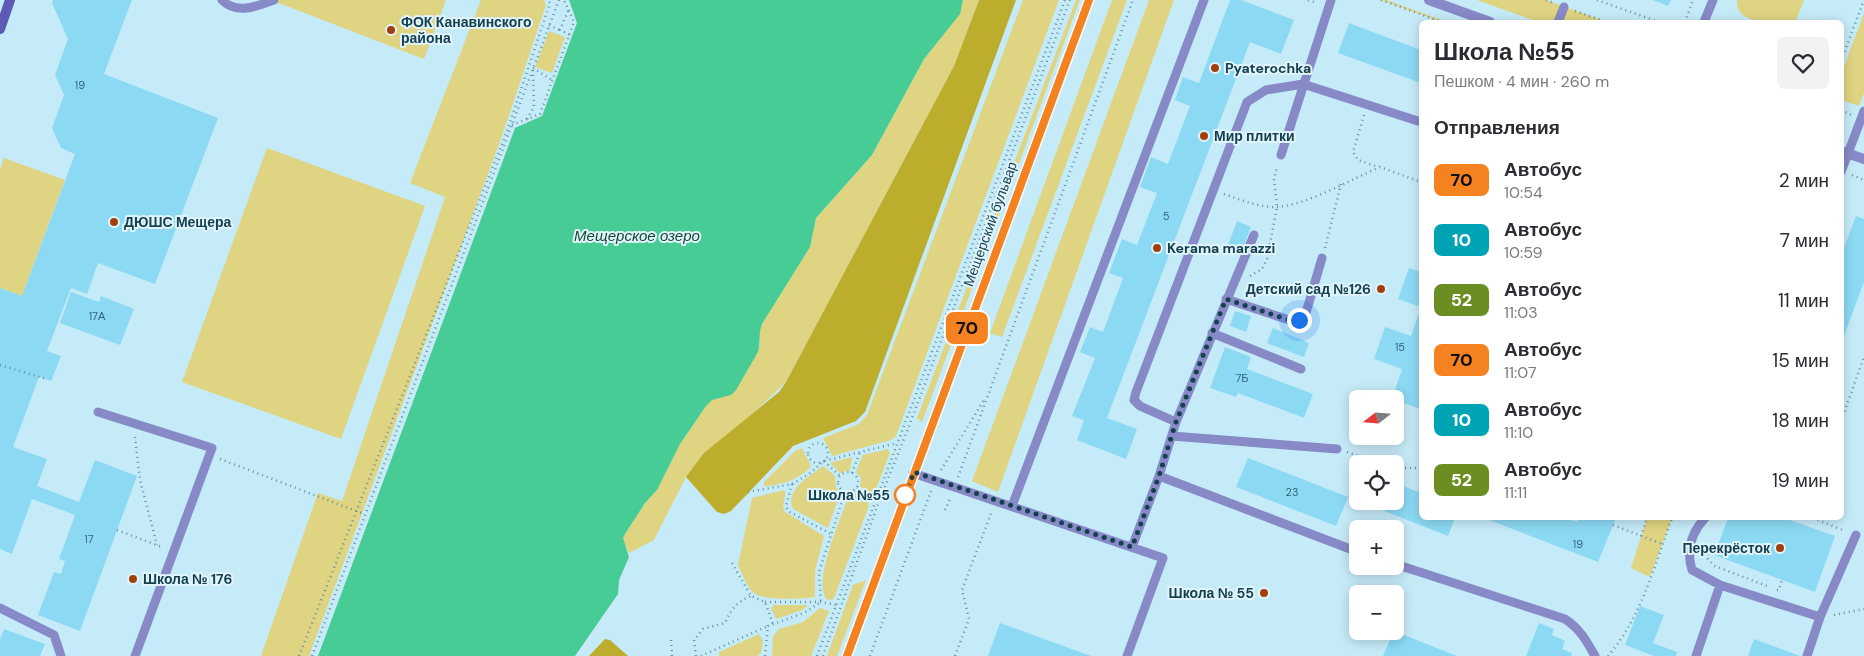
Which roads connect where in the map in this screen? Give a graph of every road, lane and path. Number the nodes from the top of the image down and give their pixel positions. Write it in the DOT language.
graph roads {
  1 [pos="10,0"];
  2 [pos="222,0"];
  3 [pos="274,0"];
  4 [pos="548,0"];
  5 [pos="559,0"];
  6 [pos="564,0"];
  7 [pos="1065,0"];
  8 [pos="1070,0"];
  9 [pos="1089,0"];
  10 [pos="1133,0"];
  11 [pos="1204,0"];
  12 [pos="1330,0"];
  13 [pos="1381,0"];
  14 [pos="1429,0"];
  15 [pos="1597,0"];
  16 [pos="1693,0"];
  17 [pos="1713,0"];
  18 [pos="1864,0"];
  19 [pos="1564,6"];
  20 [pos="569,10"];
  21 [pos="1436,20"];
  22 [pos="1484,20"];
  23 [pos="1559,20"];
  24 [pos="1653,20"];
  25 [pos="1686,20"];
  26 [pos="1705,20"];
  27 [pos="1,25"];
  28 [pos="549,25"];
  29 [pos="560,30"];
  30 [pos="570,35"];
  31 [pos="1844,53"];
  32 [pos="533,68"];
  33 [pos="552,80"];
  34 [pos="1303,84"];
  35 [pos="1368,105"];
  36 [pos="1864,112"];
  37 [pos="527,119"];
  38 [pos="1419,121"];
  39 [pos="512,124"];
  40 [pos="1845,152"];
  41 [pos="1281,155"];
  42 [pos="1864,159"];
  43 [pos="1380,167"];
  44 [pos="1419,181"];
  45 [pos="1341,184"];
  46 [pos="1213,190"];
  47 [pos="1277,207"];
  48 [pos="1254,235"];
  49 [pos="1322,258"];
  50 [pos="1234,280"];
  51 [pos="1226,299"];
  52 [pos="1212,333"];
  53 [pos="1864,357"];
  54 [pos="0,365"];
  55 [pos="1301,369"];
  56 [pos="46,379"];
  57 [pos="988,395"];
  58 [pos="98,412"];
  59 [pos="1844,413"];
  60 [pos="128,422"];
  61 [pos="1176,422"];
  62 [pos="1172,436"];
  63 [pos="899,443"];
  64 [pos="1337,449"];
  65 [pos="860,452"];
  66 [pos="209,455"];
  67 [pos="1355,455"];
  68 [pos="824,461"];
  69 [pos="1404,468"];
  70 [pos="1419,468"];
  71 [pos="914,472"];
  72 [pos="852,473"];
  73 [pos="840,476"];
  74 [pos="1159,476"];
  75 [pos="935,480"];
  76 [pos="792,484"];
  77 [pos="954,486"];
  78 [pos="857,488"];
  79 [pos="748,492"];
  80 [pos="845,492"];
  81 [pos="996,501"];
  82 [pos="876,503"];
  83 [pos="1012,506"];
  84 [pos="355,510"];
  85 [pos="364,514"];
  86 [pos="1646,520"];
  87 [pos="1671,520"];
  88 [pos="1703,520"];
  89 [pos="1818,520"];
  90 [pos="1613,525"];
  91 [pos="117,530"];
  92 [pos="831,534"];
  93 [pos="1856,535"];
  94 [pos="1640,536"];
  95 [pos="1662,544"];
  96 [pos="1132,547"];
  97 [pos="1349,549"];
  98 [pos="732,563"];
  99 [pos="1404,567"];
  100 [pos="1782,580"];
  101 [pos="1720,585"];
  102 [pos="750,596"];
  103 [pos="765,602"];
  104 [pos="821,602"];
  105 [pos="836,605"];
  106 [pos="842,606"];
  107 [pos="0,608"];
  108 [pos="1864,609"];
  109 [pos="1820,617"];
  110 [pos="768,626"];
  111 [pos="672,640"];
  112 [pos="61,656"];
  113 [pos="135,656"];
  114 [pos="299,656"];
  115 [pos="312,656"];
  116 [pos="672,656"];
  117 [pos="696,656"];
  118 [pos="700,656"];
  119 [pos="765,656"];
  120 [pos="817,656"];
  121 [pos="823,656"];
  122 [pos="847,656"];
  123 [pos="870,656"];
  124 [pos="955,656"];
  125 [pos="1127,656"];
  126 [pos="1595,656"];
  127 [pos="1608,656"];
  128 [pos="1696,656"];
  129 [pos="1807,656"];
  1 -- 27 [label="main road"];
  2 -- 3 [label="lane"];
  4 -- 84 [label="path"];
  5 -- 28 [label="path"];
  6 -- 20 [label="path"];
  7 -- 63 [label="path"];
  8 -- 63 [label="path"];
  9 -- 71 [label="main road, Мещерский бульвар"];
  10 -- 57 [label="path"];
  11 -- 83 [label="lane"];
  12 -- 34 [label="lane"];
  13 -- 21 [label="path"];
  14 -- 22 [label="street"];
  15 -- 24 [label="path"];
  16 -- 25 [label="path"];
  17 -- 26 [label="lane"];
  18 -- 31 [label="path"];
  19 -- 23 [label="lane"];
  20 -- 29 [label="path"];
  20 -- 30 [label="path"];
  28 -- 29 [label="path"];
  28 -- 32 [label="path"];
  29 -- 30 [label="path"];
  30 -- 33 [label="path"];
  32 -- 33 [label="path"];
  32 -- 37 [label="path"];
  32 -- 39 [label="path"];
  33 -- 37 [label="path"];
  34 -- 35 [label="lane"];
  34 -- 41 [label="lane"];
  34 -- 46 [label="lane"];
  35 -- 38 [label="lane"];
  35 -- 43 [label="path"];
  36 -- 40 [label="lane"];
  37 -- 39 [label="path"];
  39 -- 85 [label="path"];
  40 -- 42 [label="street"];
  41 -- 47 [label="path"];
  43 -- 44 [label="path"];
  43 -- 45 [label="path"];
  45 -- 47 [label="path"];
  45 -- 49 [label="path"];
  46 -- 47 [label="path"];
  46 -- 61 [label="lane"];
  47 -- 50 [label="path"];
  48 -- 50 [label="lane"];
  49 -- 51 [label="lane"];
  50 -- 51 [label="lane"];
  51 -- 52 [label="lane"];
  52 -- 55 [label="lane"];
  52 -- 61 [label="lane"];
  53 -- 59 [label="path"];
  54 -- 56 [label="path"];
  57 -- 75 [label="path"];
  57 -- 77 [label="path"];
  58 -- 60 [label="lane"];
  60 -- 66 [label="lane"];
  60 -- 91 [label="path"];
  61 -- 62 [label="lane"];
  62 -- 64 [label="lane"];
  62 -- 74 [label="lane"];
  63 -- 65 [label="path"];
  63 -- 82 [label="path"];
  64 -- 67 [label="path"];
  65 -- 68 [label="path"];
  65 -- 72 [label="path"];
  66 -- 84 [label="path"];
  66 -- 113 [label="lane"];
  68 -- 68 [label="path"];
  68 -- 73 [label="path"];
  68 -- 76 [label="path"];
  69 -- 70 [label="path"];
  71 -- 75 [label="lane"];
  71 -- 122 [label="main road, Мещерский бульвар"];
  72 -- 73 [label="path"];
  72 -- 78 [label="path"];
  73 -- 80 [label="path"];
  74 -- 96 [label="lane"];
  74 -- 97 [label="lane"];
  75 -- 77 [label="lane"];
  75 -- 123 [label="path"];
  76 -- 79 [label="path"];
  76 -- 92 [label="path"];
  77 -- 81 [label="lane"];
  78 -- 80 [label="path"];
  78 -- 82 [label="path"];
  80 -- 92 [label="path"];
  81 -- 83 [label="lane"];
  81 -- 124 [label="path"];
  82 -- 105 [label="path"];
  82 -- 106 [label="path"];
  83 -- 96 [label="lane"];
  84 -- 85 [label="path"];
  84 -- 114 [label="path"];
  85 -- 115 [label="path"];
  86 -- 94 [label="path"];
  87 -- 95 [label="path"];
  88 -- 100 [label="path"];
  88 -- 101 [label="lane"];
  89 -- 93 [label="path"];
  90 -- 94 [label="path"];
  92 -- 104 [label="path"];
  93 -- 109 [label="lane"];
  94 -- 95 [label="path"];
  95 -- 127 [label="path"];
  96 -- 125 [label="lane"];
  98 -- 102 [label="path"];
  99 -- 126 [label="lane"];
  101 -- 109 [label="lane"];
  101 -- 128 [label="lane"];
  102 -- 103 [label="path"];
  102 -- 117 [label="path"];
  103 -- 104 [label="path"];
  103 -- 110 [label="path"];
  104 -- 105 [label="path"];
  104 -- 110 [label="path"];
  105 -- 106 [label="path"];
  105 -- 120 [label="path"];
  106 -- 121 [label="path"];
  107 -- 112 [label="lane"];
  108 -- 109 [label="path"];
  109 -- 129 [label="lane"];
  110 -- 118 [label="path"];
  110 -- 119 [label="path"];
  111 -- 116 [label="path"];
}
